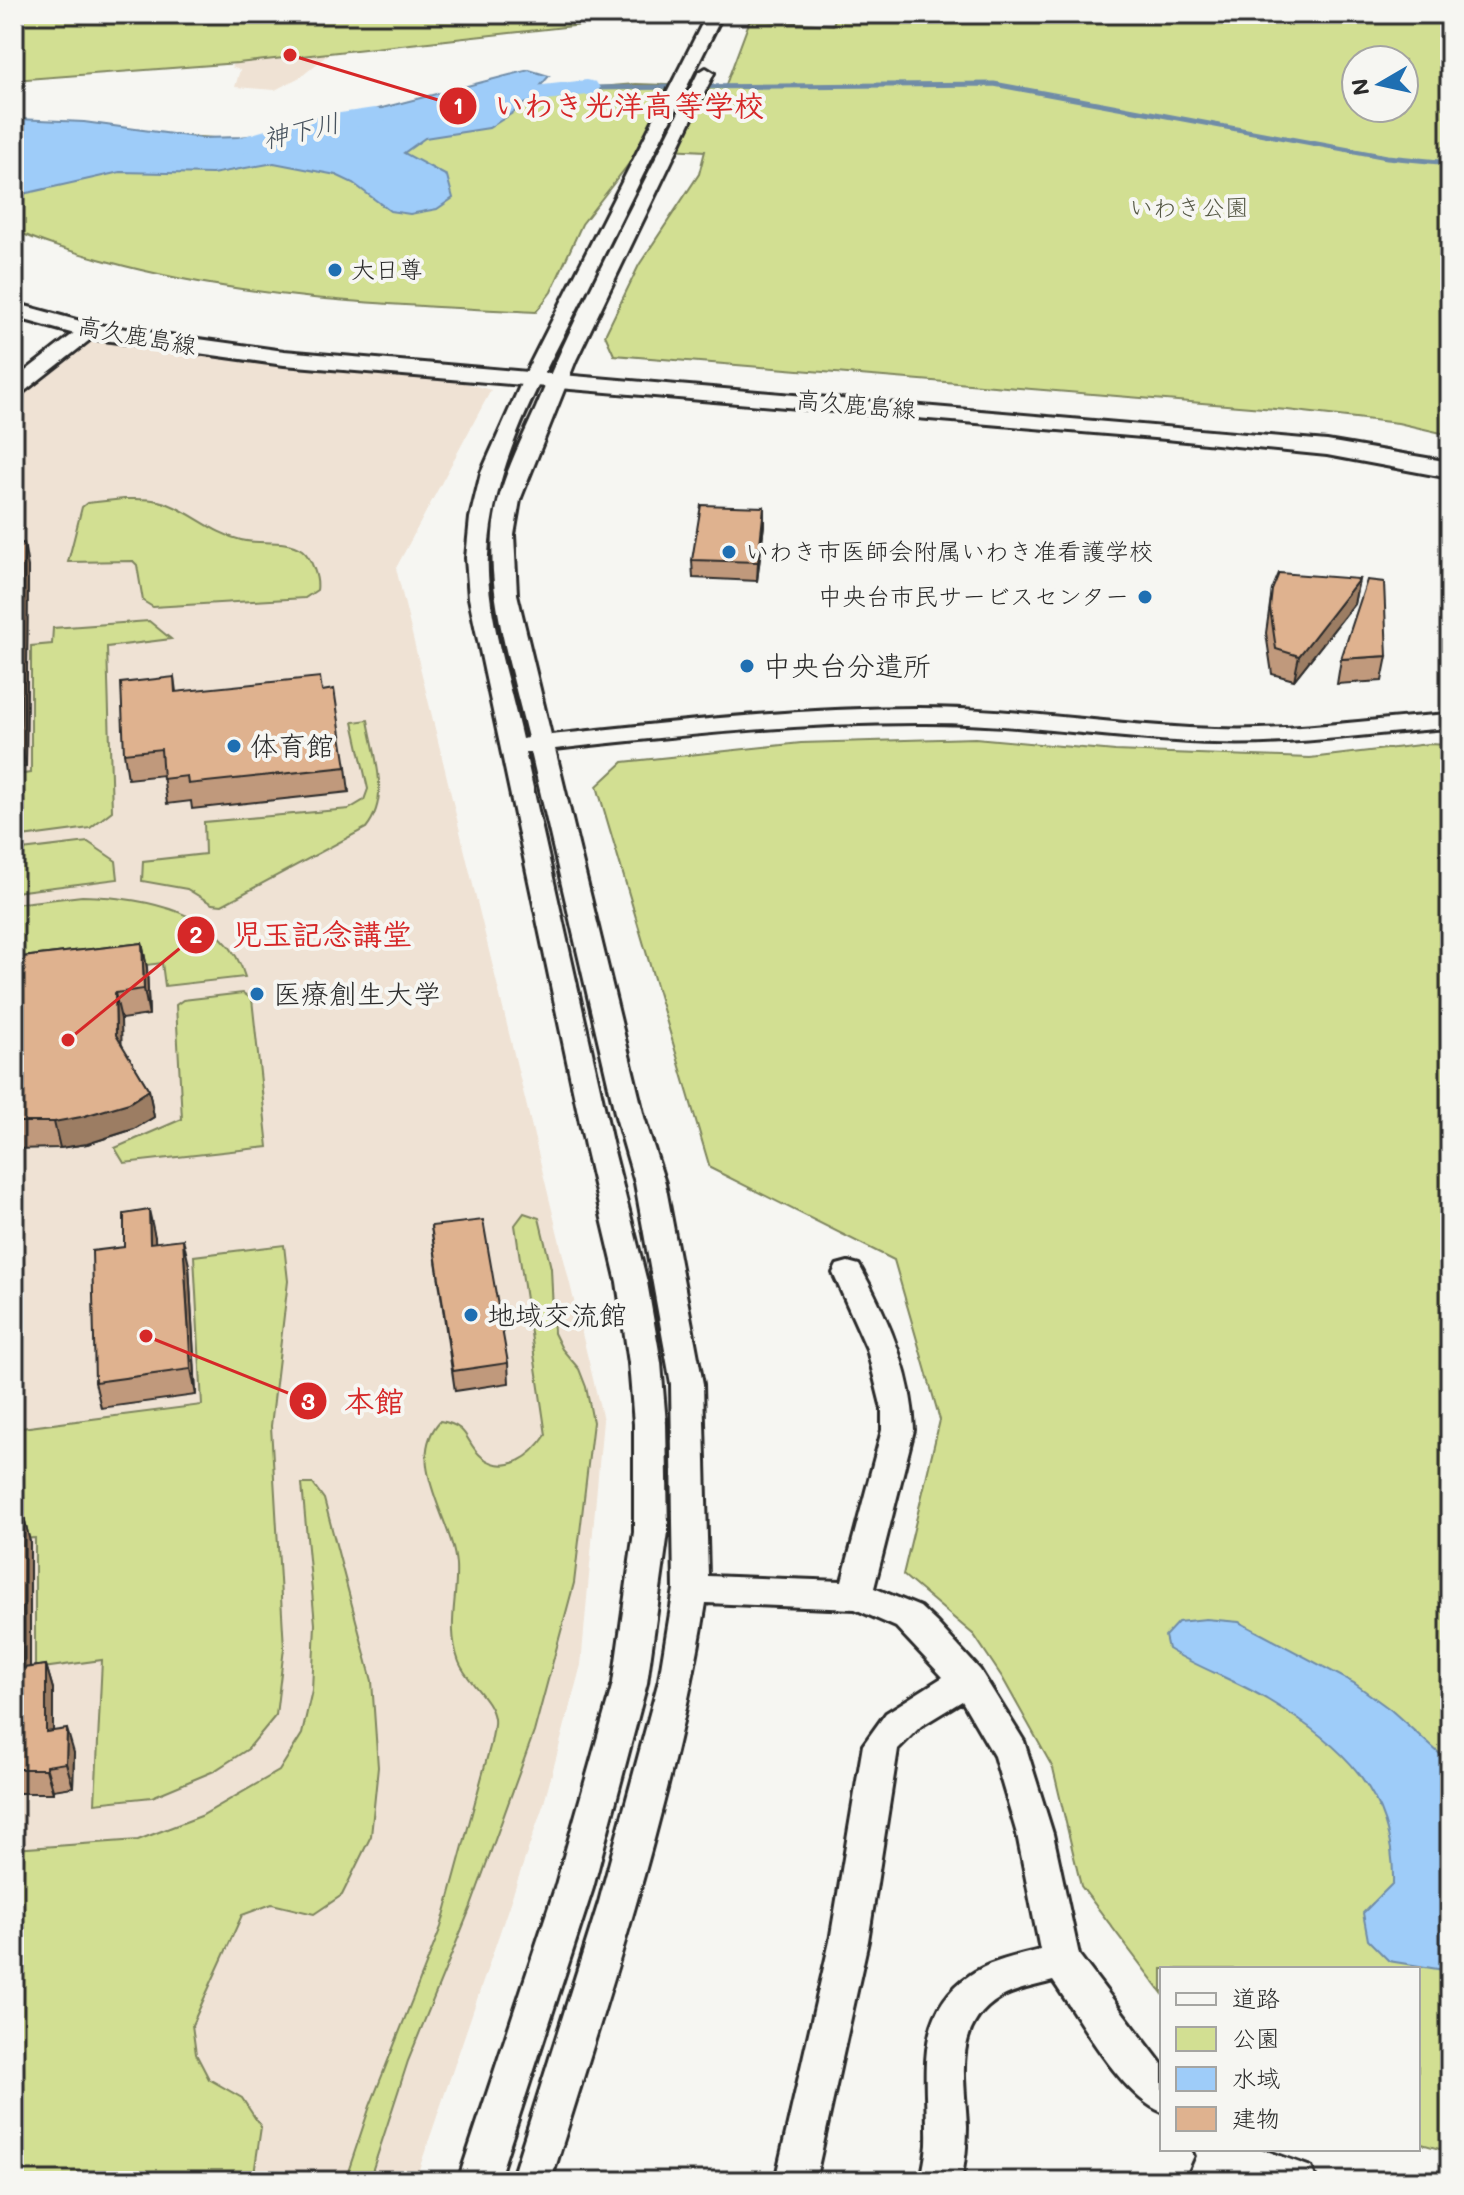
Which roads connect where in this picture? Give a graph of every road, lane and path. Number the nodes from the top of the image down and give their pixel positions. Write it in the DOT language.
graph roads {
  1 [pos="715,14"];
  2 [pos="734,14"];
  3 [pos="14,310"];
  4 [pos="89,331"];
  5 [pos="548,375"];
  6 [pos="14,390"];
  7 [pos="1450,458"];
  8 [pos="1450,470"];
  9 [pos="1450,721"];
  10 [pos="542,743"];
  11 [pos="513,746"];
  12 [pos="848,1273"];
  13 [pos="691,1589"];
  14 [pos="855,1595"];
  15 [pos="968,1680"];
  16 [pos="1061,1961"];
  17 [pos="1160,2091"];
  18 [pos="1213,2161"];
  19 [pos="478,2181"];
  20 [pos="531,2181"];
  21 [pos="795,2181"];
  22 [pos="941,2181"];
  23 [pos="1297,2181"];
  1 -- 5 [label="street"];
  2 -- 5 [label="street"];
  3 -- 4 [label="main road, 高久鹿島線"];
  4 -- 5 [label="main road, 高久鹿島線"];
  4 -- 6 [label="street"];
  5 -- 7 [label="main road, 高久鹿島線"];
  5 -- 8 [label="main road, 高久鹿島線"];
  5 -- 10 [label="street"];
  5 -- 11 [label="street"];
  9 -- 10 [label="street"];
  10 -- 11 [label="street"];
  10 -- 13 [label="street"];
  11 -- 19 [label="street"];
  12 -- 14 [label="street"];
  13 -- 14 [label="street"];
  13 -- 20 [label="street"];
  14 -- 15 [label="street"];
  15 -- 16 [label="street"];
  15 -- 21 [label="street"];
  16 -- 17 [label="street"];
  16 -- 22 [label="street"];
  18 -- 23 [label="street"];
}
